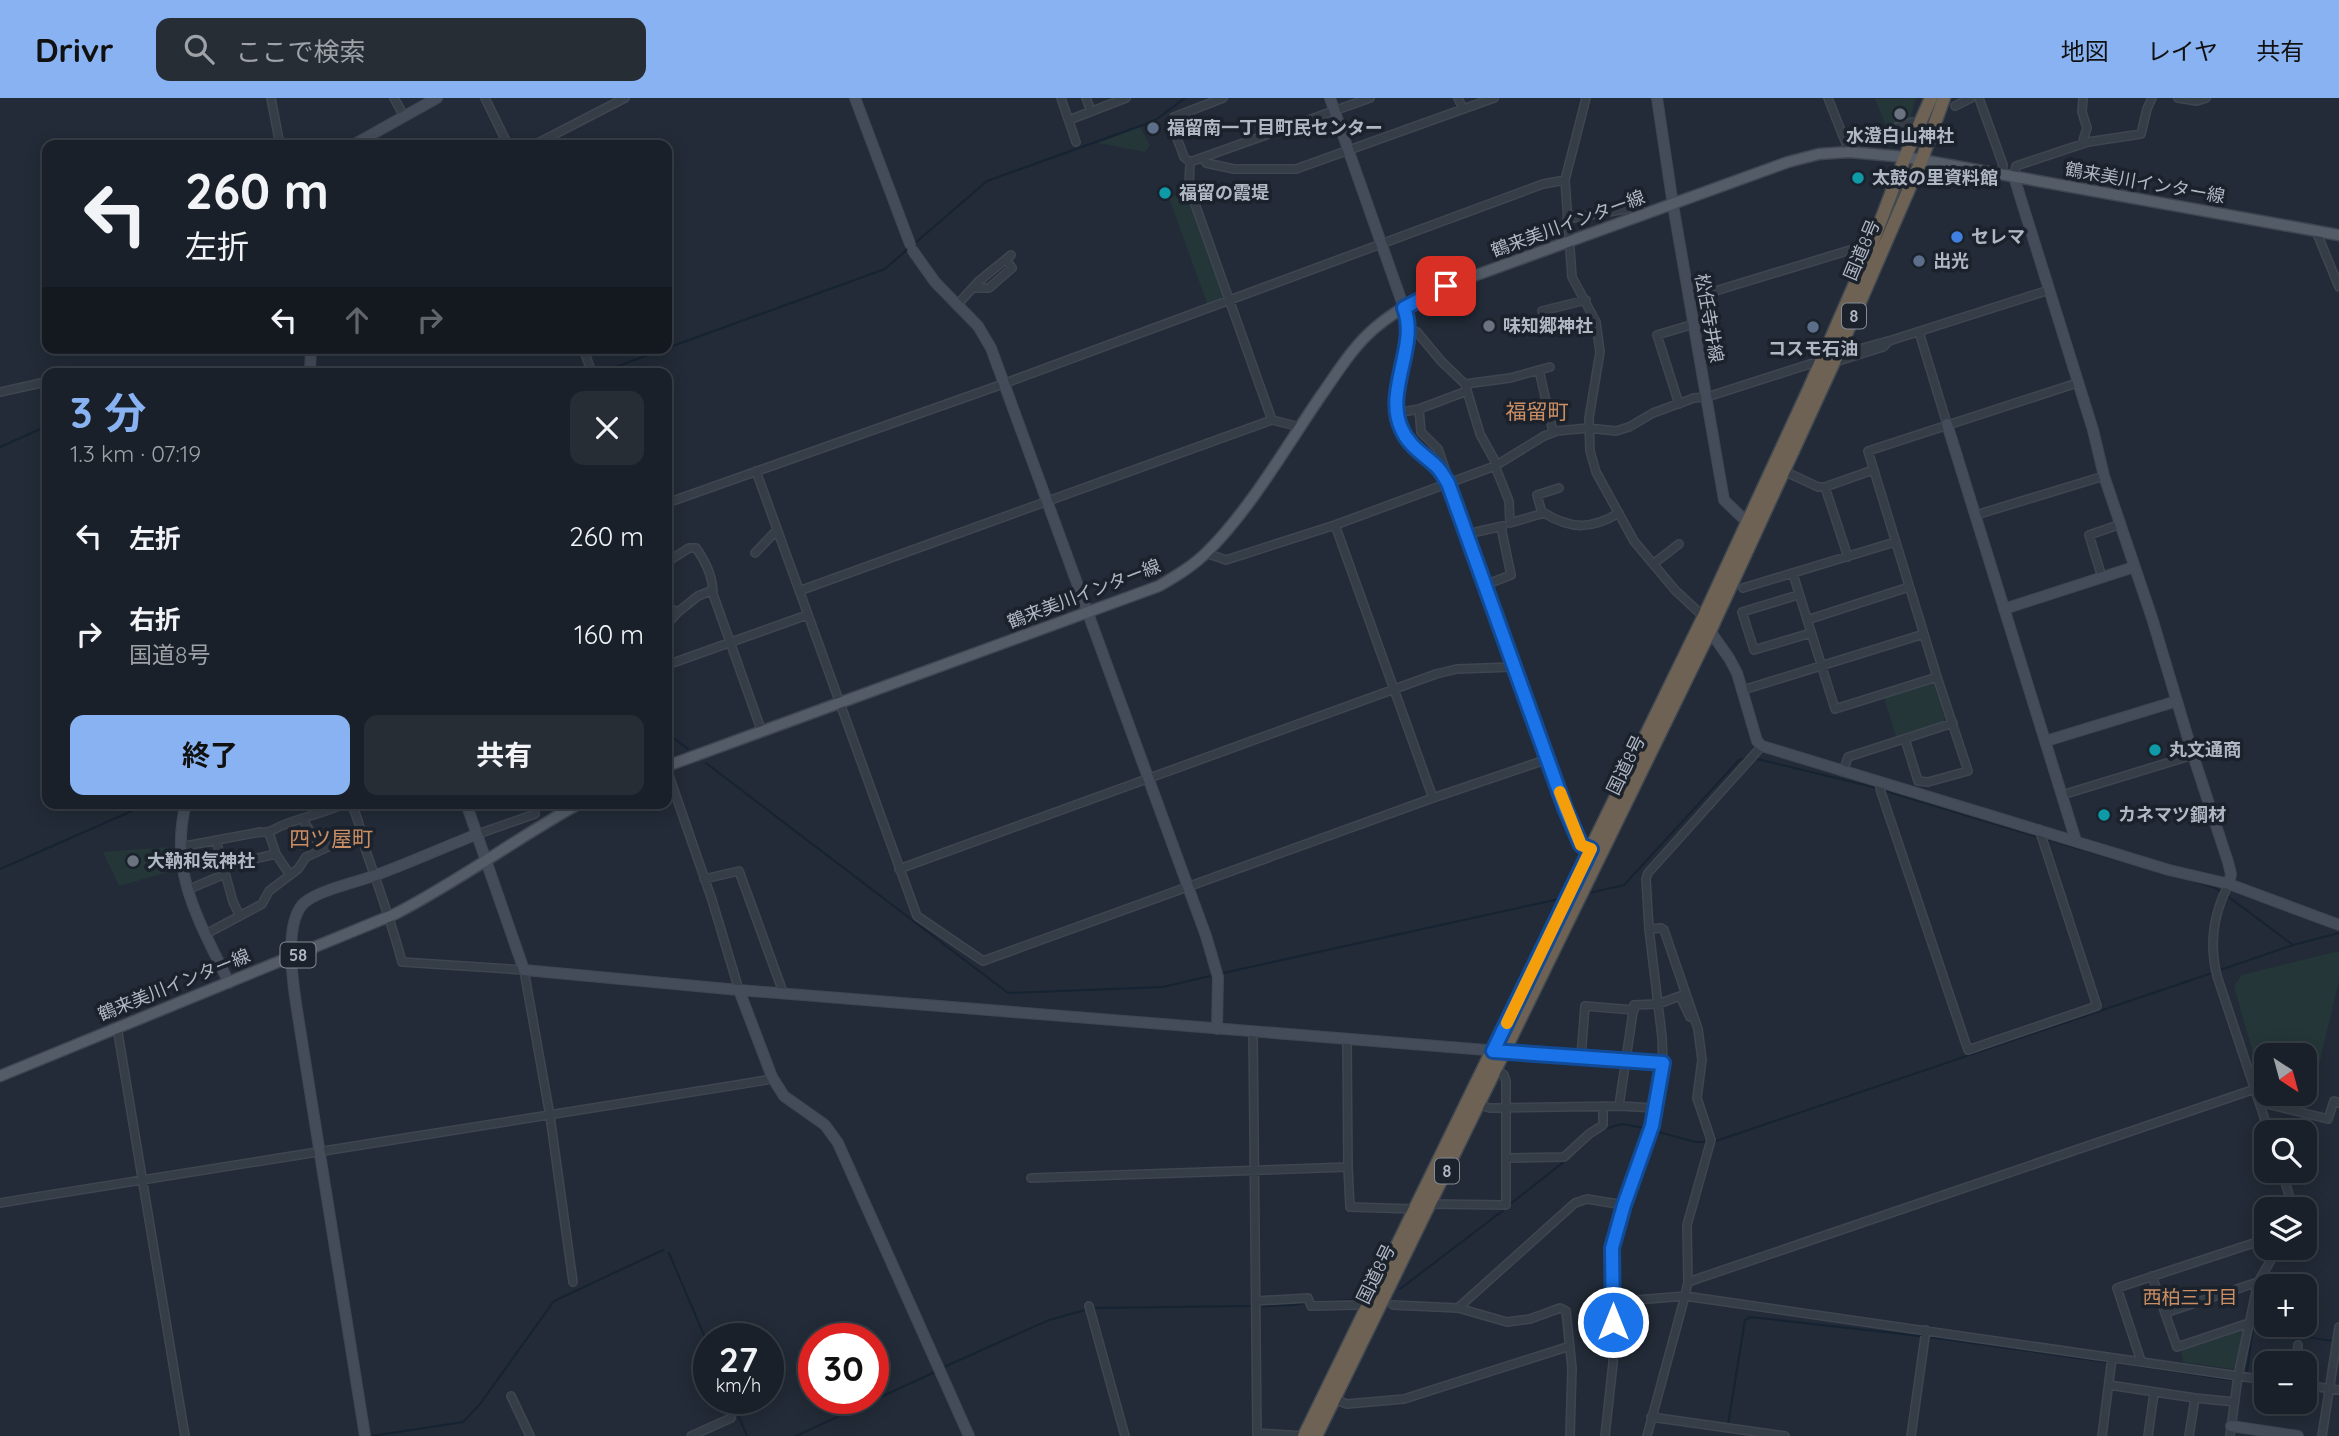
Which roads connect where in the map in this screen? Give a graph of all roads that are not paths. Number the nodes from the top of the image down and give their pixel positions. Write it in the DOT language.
graph roads {
  1 [pos="271,98"];
  2 [pos="394,98"];
  3 [pos="437,98"];
  4 [pos="485,98"];
  5 [pos="625,98"];
  6 [pos="855,98"];
  7 [pos="1061,98"];
  8 [pos="1086,98"];
  9 [pos="1126,98"];
  10 [pos="1223,98"];
  11 [pos="1330,98"];
  12 [pos="1370,98"];
  13 [pos="1458,98"];
  14 [pos="1494,98"];
  15 [pos="1586,98"];
  16 [pos="1657,98"];
  17 [pos="1828,98"];
  18 [pos="1931,98"];
  19 [pos="1971,98"];
  20 [pos="1979,98"];
  21 [pos="2083,98"];
  22 [pos="2152,98"];
  23 [pos="2178,98"];
  24 [pos="2206,98"];
  25 [pos="1950,102"];
  26 [pos="1462,109"];
  27 [pos="1091,111"];
  28 [pos="1335,111"];
  29 [pos="404,116"];
  30 [pos="1069,120"];
  31 [pos="1912,122"];
  32 [pos="279,140"];
  33 [pos="362,140"];
  34 [pos="506,140"];
  35 [pos="544,140"];
  36 [pos="1076,142"];
  37 [pos="2082,144"];
  38 [pos="1350,149"];
  39 [pos="1844,150"];
  40 [pos="1905,157"];
  41 [pos="1203,158"];
  42 [pos="1922,159"];
  43 [pos="1190,162"];
  44 [pos="2001,174"];
  45 [pos="2014,177"];
  46 [pos="1565,180"];
  47 [pos="1673,205"];
  48 [pos="1645,215"];
  49 [pos="1567,219"];
  50 [pos="2316,231"];
  51 [pos="2339,235"];
  52 [pos="1568,243"];
  53 [pos="1382,244"];
  54 [pos="1870,249"];
  55 [pos="974,288"];
  56 [pos="2339,288"];
  57 [pos="2049,290"];
  58 [pos="1230,299"];
  59 [pos="1689,299"];
  60 [pos="1586,300"];
  61 [pos="957,305"];
  62 [pos="1404,308"];
  63 [pos="1542,311"];
  64 [pos="1694,324"];
  65 [pos="1409,328"];
  66 [pos="1919,332"];
  67 [pos="1889,341"];
  68 [pos="1845,353"];
  69 [pos="1834,362"];
  70 [pos="1813,363"];
  71 [pos="1550,367"];
  72 [pos="1539,370"];
  73 [pos="2077,383"];
  74 [pos="42,384"];
  75 [pos="1003,384"];
  76 [pos="1466,387"];
  77 [pos="0,393"];
  78 [pos="1707,397"];
  79 [pos="1679,404"];
  80 [pos="1419,409"];
  81 [pos="1397,413"];
  82 [pos="1272,420"];
  83 [pos="1947,424"];
  84 [pos="1300,427"];
  85 [pos="1588,428"];
  86 [pos="1553,432"];
  87 [pos="1496,465"];
  88 [pos="1873,470"];
  89 [pos="756,471"];
  90 [pos="1784,471"];
  91 [pos="2104,475"];
  92 [pos="1448,483"];
  93 [pos="1825,487"];
  94 [pos="1559,488"];
  95 [pos="672,501"];
  96 [pos="1048,501"];
  97 [pos="1542,513"];
  98 [pos="1619,513"];
  99 [pos="1976,515"];
  100 [pos="1510,523"];
  101 [pos="2121,524"];
  102 [pos="1335,525"];
  103 [pos="1752,526"];
  104 [pos="1501,527"];
  105 [pos="777,530"];
  106 [pos="1467,534"];
  107 [pos="1895,542"];
  108 [pos="1679,544"];
  109 [pos="755,553"];
  110 [pos="1206,553"];
  111 [pos="1848,557"];
  112 [pos="672,558"];
  113 [pos="1653,564"];
  114 [pos="2134,567"];
  115 [pos="1793,574"];
  116 [pos="2102,577"];
  117 [pos="1485,585"];
  118 [pos="1909,587"];
  119 [pos="1743,588"];
  120 [pos="713,590"];
  121 [pos="799,591"];
  122 [pos="1798,594"];
  123 [pos="672,609"];
  124 [pos="2004,609"];
  125 [pos="678,612"];
  126 [pos="1089,613"];
  127 [pos="807,614"];
  128 [pos="1704,616"];
  129 [pos="672,619"];
  130 [pos="1807,620"];
  131 [pos="1710,631"];
  132 [pos="1811,633"];
  133 [pos="1924,634"];
  134 [pos="729,642"];
  135 [pos="672,663"];
  136 [pos="1821,666"];
  137 [pos="1513,667"];
  138 [pos="1937,677"];
  139 [pos="1394,689"];
  140 [pos="1743,690"];
  141 [pos="2177,701"];
  142 [pos="839,703"];
  143 [pos="1953,723"];
  144 [pos="762,732"];
  145 [pos="1905,739"];
  146 [pos="2046,741"];
  147 [pos="1759,749"];
  148 [pos="2193,755"];
  149 [pos="1548,759"];
  150 [pos="672,766"];
  151 [pos="1843,772"];
  152 [pos="1149,779"];
  153 [pos="672,783"];
  154 [pos="1880,787"];
  155 [pos="2062,795"];
  156 [pos="1433,798"];
  157 [pos="185,809"];
  158 [pos="332,809"];
  159 [pos="353,809"];
  160 [pos="468,809"];
  161 [pos="569,809"];
  162 [pos="535,814"];
  163 [pos="303,820"];
  164 [pos="361,832"];
  165 [pos="269,833"];
  166 [pos="475,835"];
  167 [pos="2040,836"];
  168 [pos="216,840"];
  169 [pos="2076,841"];
  170 [pos="180,847"];
  171 [pos="321,849"];
  172 [pos="1591,849"];
  173 [pos="276,853"];
  174 [pos="485,861"];
  175 [pos="899,869"];
  176 [pos="224,870"];
  177 [pos="290,875"];
  178 [pos="375,875"];
  179 [pos="705,879"];
  180 [pos="1189,887"];
  181 [pos="187,890"];
  182 [pos="2225,891"];
  183 [pos="240,916"];
  184 [pos="390,916"];
  185 [pos="2339,925"];
  186 [pos="1649,929"];
  187 [pos="206,934"];
  188 [pos="290,958"];
  189 [pos="524,970"];
  190 [pos="229,983"];
  191 [pos="739,990"];
  192 [pos="783,992"];
  193 [pos="1658,1004"];
  194 [pos="1634,1010"];
  195 [pos="117,1027"];
  196 [pos="1217,1029"];
  197 [pos="1253,1031"];
  198 [pos="1347,1039"];
  199 [pos="1700,1041"];
  200 [pos="1493,1051"];
  201 [pos="1506,1051"];
  202 [pos="1581,1057"];
  203 [pos="1626,1060"];
  204 [pos="1709,1061"];
  205 [pos="1663,1063"];
  206 [pos="1497,1070"];
  207 [pos="0,1076"];
  208 [pos="772,1077"];
  209 [pos="2254,1086"];
  210 [pos="2254,1089"];
  211 [pos="2339,1103"];
  212 [pos="1480,1105"];
  213 [pos="1603,1106"];
  214 [pos="1619,1106"];
  215 [pos="2275,1106"];
  216 [pos="1504,1108"];
  217 [pos="1655,1108"];
  218 [pos="550,1116"];
  219 [pos="319,1150"];
  220 [pos="1506,1158"];
  221 [pos="1348,1167"];
  222 [pos="1254,1169"];
  223 [pos="1031,1178"];
  224 [pos="143,1179"];
  225 [pos="0,1203"];
  226 [pos="1430,1204"];
  227 [pos="1624,1205"];
  228 [pos="1415,1209"];
  229 [pos="2254,1243"];
  230 [pos="2152,1276"];
  231 [pos="573,1282"];
  232 [pos="1688,1282"];
  233 [pos="2254,1283"];
  234 [pos="1685,1296"];
  235 [pos="2254,1300"];
  236 [pos="1612,1301"];
  237 [pos="1256,1304"];
  238 [pos="1393,1304"];
  239 [pos="1357,1305"];
  240 [pos="1458,1308"];
  241 [pos="1090,1309"];
  242 [pos="2165,1313"];
  243 [pos="2249,1323"];
  244 [pos="2339,1327"];
  245 [pos="1926,1330"];
  246 [pos="2298,1345"];
  247 [pos="1570,1346"];
  248 [pos="2297,1351"];
  249 [pos="2336,1357"];
  250 [pos="2112,1358"];
  251 [pos="2141,1361"];
  252 [pos="2238,1376"];
  253 [pos="2254,1378"];
  254 [pos="2109,1385"];
  255 [pos="2317,1387"];
  256 [pos="2329,1389"];
  257 [pos="2339,1391"];
  258 [pos="2154,1393"];
  259 [pos="511,1396"];
  260 [pos="2195,1398"];
  261 [pos="1334,1399"];
  262 [pos="2235,1402"];
  263 [pos="1651,1417"];
  264 [pos="731,1418"];
  265 [pos="2231,1431"];
  266 [pos="1257,1434"];
  267 [pos="185,1436"];
  268 [pos="365,1436"];
  269 [pos="530,1436"];
  270 [pos="691,1436"];
  271 [pos="969,1436"];
  272 [pos="1125,1436"];
  273 [pos="1304,1436"];
  274 [pos="1316,1436"];
  275 [pos="1570,1436"];
  276 [pos="1605,1436"];
  277 [pos="1647,1436"];
  278 [pos="1785,1436"];
  279 [pos="1910,1436"];
  280 [pos="2102,1436"];
  281 [pos="2148,1436"];
  282 [pos="2189,1436"];
  283 [pos="2298,1436"];
  284 [pos="2322,1436"];
  1 -- 32 [label="street"];
  2 -- 29 [label="street"];
  3 -- 29 [label="street"];
  4 -- 34 [label="street"];
  5 -- 35 [label="street"];
  6 -- 61 [label="street"];
  7 -- 30 [label="street"];
  8 -- 27 [label="street"];
  9 -- 27 [label="street"];
  10 -- 43 [label="street"];
  11 -- 28 [label="street"];
  12 -- 28 [label="street"];
  13 -- 26 [label="street"];
  14 -- 26 [label="street"];
  15 -- 46 [label="street"];
  16 -- 47 [label="street, 松任寺井線"];
  17 -- 39 [label="street"];
  18 -- 40 [label="highway, 国道8号 / 8"];
  19 -- 25 [label="street"];
  20 -- 44 [label="street"];
  21 -- 37 [label="street"];
  22 -- 37 [label="street"];
  23 -- 24 [label="street"];
  25 -- 42 [label="highway, 国道8号 / 8"];
  26 -- 38 [label="street"];
  27 -- 30 [label="street"];
  28 -- 38 [label="street"];
  28 -- 41 [label="street"];
  29 -- 33 [label="street"];
  30 -- 36 [label="street"];
  31 -- 39 [label="street"];
  37 -- 45 [label="street"];
  38 -- 41 [label="street"];
  38 -- 53 [label="street"];
  39 -- 40 [label="main road, 鶴来美川インター線"];
  39 -- 47 [label="main road, 鶴来美川インター線"];
  40 -- 42 [label="main road, 鶴来美川インター線"];
  40 -- 54 [label="highway, 国道8号 / 8"];
  41 -- 43 [label="street"];
  42 -- 44 [label="main road, 鶴来美川インター線"];
  42 -- 69 [label="highway, 国道8号 / 8"];
  43 -- 58 [label="street"];
  44 -- 45 [label="main road, 鶴来美川インター線"];
  45 -- 50 [label="main road, 鶴来美川インター線"];
  45 -- 57 [label="street"];
  46 -- 49 [label="street"];
  46 -- 53 [label="street"];
  47 -- 48 [label="main road, 鶴来美川インター線"];
  47 -- 59 [label="street, 松任寺井線"];
  48 -- 49 [label="street"];
  48 -- 52 [label="main road, 鶴来美川インター線"];
  49 -- 52 [label="street"];
  50 -- 51 [label="main road, 鶴来美川インター線"];
  50 -- 56 [label="street"];
  52 -- 60 [label="street"];
  52 -- 62 [label="main road, 鶴来美川インター線"];
  53 -- 58 [label="street"];
  53 -- 62 [label="street"];
  54 -- 59 [label="street"];
  54 -- 103 [label="highway, 国道8号 / 8"];
  55 -- 55 [label="street"];
  55 -- 61 [label="street"];
  57 -- 66 [label="street"];
  57 -- 73 [label="street"];
  58 -- 75 [label="street"];
  58 -- 82 [label="street"];
  59 -- 64 [label="street, 松任寺井線"];
  60 -- 63 [label="street"];
  60 -- 85 [label="street"];
  61 -- 75 [label="street"];
  62 -- 65 [label="street"];
  62 -- 84 [label="main road, 鶴来美川インター線"];
  64 -- 78 [label="street, 松任寺井線"];
  64 -- 79 [label="street"];
  65 -- 76 [label="street"];
  65 -- 81 [label="street"];
  66 -- 67 [label="street"];
  66 -- 83 [label="street"];
  67 -- 68 [label="street"];
  67 -- 69 [label="street"];
  69 -- 90 [label="highway, 国道8号 / 8"];
  70 -- 78 [label="street"];
  71 -- 72 [label="street"];
  72 -- 76 [label="street"];
  72 -- 86 [label="street"];
  73 -- 83 [label="street"];
  73 -- 91 [label="street"];
  74 -- 77 [label="street"];
  75 -- 89 [label="street"];
  75 -- 96 [label="street"];
  76 -- 80 [label="street"];
  76 -- 87 [label="street"];
  78 -- 79 [label="street"];
  78 -- 103 [label="street, 松任寺井線"];
  79 -- 85 [label="street"];
  80 -- 81 [label="street"];
  80 -- 92 [label="street"];
  81 -- 92 [label="street"];
  82 -- 84 [label="street"];
  82 -- 96 [label="street"];
  83 -- 88 [label="street"];
  83 -- 99 [label="street"];
  84 -- 110 [label="main road, 鶴来美川インター線"];
  85 -- 86 [label="street"];
  85 -- 98 [label="street"];
  86 -- 87 [label="street"];
  87 -- 92 [label="street"];
  87 -- 100 [label="street"];
  88 -- 93 [label="street"];
  88 -- 107 [label="street"];
  89 -- 95 [label="street"];
  89 -- 105 [label="street"];
  90 -- 93 [label="street"];
  90 -- 103 [label="highway, 国道8号 / 8"];
  91 -- 99 [label="street"];
  91 -- 101 [label="street"];
  92 -- 102 [label="street"];
  92 -- 106 [label="street"];
  93 -- 111 [label="street"];
  94 -- 97 [label="street"];
  96 -- 121 [label="street"];
  96 -- 126 [label="street"];
  97 -- 98 [label="street"];
  97 -- 100 [label="street"];
  98 -- 113 [label="street"];
  99 -- 124 [label="street"];
  100 -- 104 [label="street"];
  101 -- 114 [label="street"];
  101 -- 116 [label="street"];
  102 -- 110 [label="street"];
  102 -- 139 [label="street"];
  103 -- 128 [label="highway, 国道8号 / 8"];
  103 -- 131 [label="highway, 国道8号 / 8"];
  104 -- 106 [label="street"];
  104 -- 117 [label="street"];
  105 -- 109 [label="street"];
  105 -- 121 [label="street"];
  106 -- 117 [label="street"];
  107 -- 111 [label="street"];
  107 -- 118 [label="street"];
  108 -- 113 [label="street"];
  110 -- 126 [label="main road, 鶴来美川インター線"];
  111 -- 115 [label="street"];
  112 -- 120 [label="street"];
  113 -- 128 [label="street"];
  114 -- 116 [label="street"];
  114 -- 141 [label="street"];
  115 -- 119 [label="street"];
  115 -- 122 [label="street"];
  116 -- 124 [label="street"];
  117 -- 137 [label="street"];
  118 -- 130 [label="street"];
  118 -- 133 [label="street"];
  120 -- 125 [label="street"];
  120 -- 134 [label="street"];
  121 -- 127 [label="street"];
  122 -- 130 [label="street"];
  122 -- 132 [label="street"];
  123 -- 125 [label="street"];
  124 -- 146 [label="street"];
  125 -- 129 [label="street"];
  126 -- 142 [label="main road, 鶴来美川インター線"];
  126 -- 152 [label="street"];
  127 -- 134 [label="street"];
  127 -- 142 [label="street"];
  128 -- 131 [label="street"];
  128 -- 172 [label="highway, 国道8号 / 8"];
  130 -- 132 [label="street"];
  131 -- 140 [label="street"];
  131 -- 201 [label="highway, 国道8号 / 8"];
  132 -- 136 [label="street"];
  133 -- 136 [label="street"];
  133 -- 138 [label="street"];
  134 -- 135 [label="street"];
  134 -- 144 [label="street"];
  136 -- 138 [label="street"];
  136 -- 140 [label="street"];
  137 -- 139 [label="street"];
  137 -- 149 [label="street"];
  138 -- 143 [label="street"];
  139 -- 152 [label="street"];
  139 -- 156 [label="street"];
  140 -- 147 [label="street"];
  141 -- 146 [label="street"];
  141 -- 148 [label="street"];
  142 -- 144 [label="main road, 鶴来美川インター線"];
  142 -- 175 [label="street"];
  143 -- 145 [label="street"];
  143 -- 145 [label="street"];
  144 -- 150 [label="main road, 鶴来美川インター線"];
  145 -- 151 [label="street"];
  146 -- 155 [label="street"];
  147 -- 151 [label="street"];
  147 -- 186 [label="street"];
  148 -- 155 [label="street"];
  148 -- 182 [label="street"];
  149 -- 156 [label="street"];
  149 -- 172 [label="street"];
  151 -- 154 [label="street"];
  152 -- 175 [label="street"];
  152 -- 180 [label="street"];
  153 -- 179 [label="street"];
  154 -- 167 [label="street"];
  154 -- 167 [label="street"];
  155 -- 169 [label="street"];
  156 -- 180 [label="street"];
  157 -- 170 [label="street"];
  158 -- 163 [label="street"];
  159 -- 164 [label="street"];
  160 -- 166 [label="street"];
  161 -- 174 [label="main road, 鶴来美川インター線 / 58"];
  162 -- 166 [label="street"];
  163 -- 165 [label="street"];
  163 -- 171 [label="street"];
  164 -- 171 [label="street"];
  164 -- 178 [label="street"];
  165 -- 168 [label="street"];
  165 -- 173 [label="street"];
  166 -- 174 [label="street"];
  166 -- 178 [label="street"];
  167 -- 169 [label="street"];
  168 -- 170 [label="street"];
  168 -- 176 [label="street"];
  169 -- 182 [label="street"];
  170 -- 181 [label="street"];
  171 -- 177 [label="street"];
  172 -- 200 [label="highway, 国道8号 / 8"];
  173 -- 176 [label="street"];
  173 -- 177 [label="street"];
  174 -- 184 [label="main road, 鶴来美川インター線 / 58"];
  174 -- 189 [label="street"];
  175 -- 180 [label="street"];
  176 -- 181 [label="street"];
  176 -- 183 [label="street"];
  177 -- 183 [label="street"];
  178 -- 184 [label="street"];
  178 -- 188 [label="street"];
  179 -- 191 [label="street"];
  179 -- 192 [label="street"];
  180 -- 196 [label="street"];
  181 -- 187 [label="street"];
  182 -- 185 [label="street"];
  182 -- 209 [label="street"];
  183 -- 187 [label="street"];
  184 -- 188 [label="main road, 鶴来美川インター線 / 58"];
  184 -- 189 [label="street"];
  186 -- 193 [label="street"];
  186 -- 199 [label="street"];
  187 -- 190 [label="street"];
  188 -- 190 [label="main road, 鶴来美川インター線 / 58"];
  188 -- 219 [label="street"];
  189 -- 191 [label="street"];
  189 -- 218 [label="street"];
  190 -- 195 [label="main road, 鶴来美川インター線 / 58"];
  191 -- 192 [label="street"];
  191 -- 208 [label="street"];
  192 -- 196 [label="street"];
  193 -- 194 [label="street"];
  193 -- 199 [label="street"];
  193 -- 205 [label="street"];
  194 -- 202 [label="street"];
  194 -- 203 [label="street"];
  195 -- 207 [label="main road, 鶴来美川インター線 / 58"];
  195 -- 224 [label="street"];
  196 -- 197 [label="street"];
  197 -- 198 [label="street"];
  197 -- 222 [label="street"];
  198 -- 200 [label="street"];
  198 -- 221 [label="street"];
  199 -- 204 [label="street"];
  199 -- 232 [label="street"];
  200 -- 201 [label="street"];
  200 -- 228 [label="highway, 国道8号 / 8"];
  201 -- 202 [label="street"];
  201 -- 206 [label="highway, 国道8号 / 8"];
  202 -- 203 [label="street"];
  203 -- 205 [label="street"];
  203 -- 214 [label="street"];
  205 -- 217 [label="street"];
  206 -- 212 [label="highway, 国道8号 / 8"];
  206 -- 216 [label="street"];
  208 -- 218 [label="street"];
  208 -- 271 [label="street"];
  210 -- 232 [label="street"];
  211 -- 215 [label="street"];
  212 -- 216 [label="street"];
  212 -- 226 [label="highway, 国道8号 / 8"];
  213 -- 214 [label="street"];
  213 -- 216 [label="street"];
  213 -- 220 [label="street"];
  214 -- 217 [label="street"];
  216 -- 220 [label="street"];
  217 -- 227 [label="street"];
  218 -- 219 [label="street"];
  218 -- 231 [label="street"];
  219 -- 224 [label="street"];
  219 -- 268 [label="street"];
  220 -- 226 [label="street"];
  221 -- 222 [label="street"];
  221 -- 228 [label="street"];
  222 -- 223 [label="street"];
  222 -- 237 [label="street"];
  224 -- 225 [label="street"];
  224 -- 267 [label="street"];
  226 -- 261 [label="highway, 国道8号 / 8"];
  227 -- 236 [label="street"];
  227 -- 240 [label="street"];
  228 -- 273 [label="highway, 国道8号 / 8"];
  229 -- 230 [label="street"];
  230 -- 242 [label="street"];
  230 -- 251 [label="street"];
  232 -- 234 [label="street"];
  233 -- 242 [label="street"];
  234 -- 236 [label="street"];
  234 -- 245 [label="street"];
  234 -- 263 [label="street"];
  235 -- 243 [label="street"];
  236 -- 276 [label="street"];
  237 -- 239 [label="street"];
  237 -- 266 [label="street"];
  238 -- 240 [label="street"];
  240 -- 247 [label="street"];
  241 -- 272 [label="street"];
  242 -- 243 [label="street"];
  243 -- 252 [label="street"];
  244 -- 249 [label="street"];
  245 -- 250 [label="street"];
  245 -- 279 [label="street"];
  246 -- 248 [label="street"];
  247 -- 261 [label="street"];
  247 -- 275 [label="street"];
  249 -- 256 [label="street"];
  250 -- 251 [label="street"];
  250 -- 254 [label="street"];
  251 -- 252 [label="street"];
  252 -- 253 [label="street"];
  252 -- 262 [label="street"];
  254 -- 258 [label="street"];
  254 -- 280 [label="street"];
  255 -- 256 [label="street"];
  256 -- 257 [label="street"];
  256 -- 284 [label="street"];
  258 -- 260 [label="street"];
  258 -- 281 [label="street"];
  259 -- 269 [label="street"];
  260 -- 262 [label="street"];
  260 -- 282 [label="street"];
  261 -- 274 [label="highway, 国道8号 / 8"];
  262 -- 265 [label="street"];
  263 -- 277 [label="street"];
  263 -- 278 [label="street"];
  264 -- 270 [label="street"];
  265 -- 283 [label="street"];
  266 -- 273 [label="street"];
}
